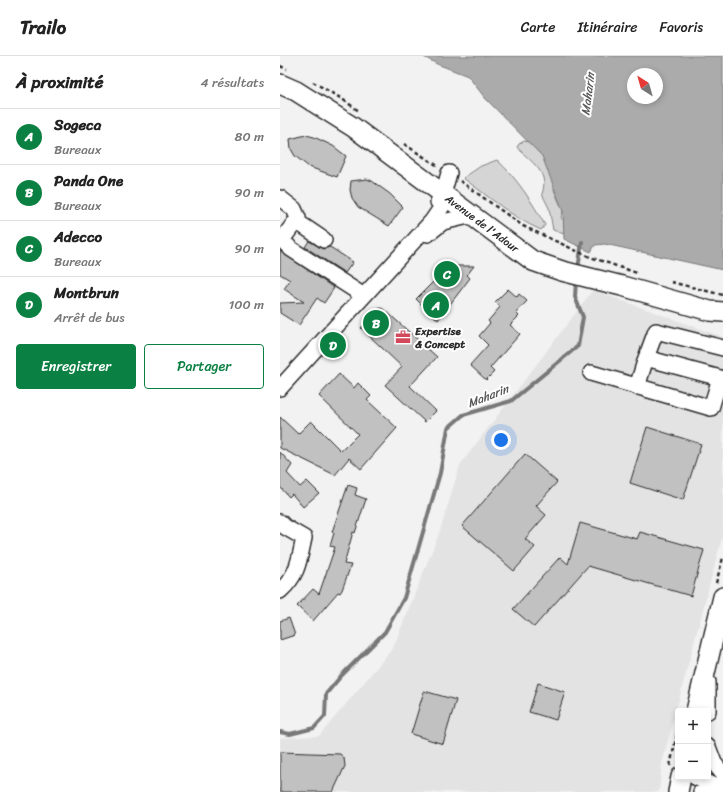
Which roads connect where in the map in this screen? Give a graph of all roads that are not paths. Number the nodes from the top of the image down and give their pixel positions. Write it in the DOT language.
graph roads {
  1 [pos="287,78"];
  2 [pos="449,173"];
  3 [pos="443,194"];
  4 [pos="280,198"];
  5 [pos="473,215"];
  6 [pos="296,221"];
  7 [pos="281,239"];
  8 [pos="324,240"];
  9 [pos="401,253"];
  10 [pos="364,296"];
  11 [pos="719,314"];
  12 [pos="723,348"];
  13 [pos="646,358"];
  14 [pos="591,373"];
  15 [pos="721,373"];
  16 [pos="637,386"];
  17 [pos="280,388"];
  18 [pos="280,522"];
  19 [pos="280,591"];
  20 [pos="723,597"];
  21 [pos="708,659"];
  22 [pos="697,708"];
  23 [pos="708,708"];
  24 [pos="711,755"];
  25 [pos="676,780"];
  26 [pos="702,780"];
  27 [pos="715,785"];
  28 [pos="678,792"];
  1 -- 3 [label="main road, Avenue de l'Adour"];
  2 -- 3 [label="street"];
  3 -- 5 [label="main road, Avenue de l'Adour"];
  3 -- 9 [label="street"];
  4 -- 6 [label="street"];
  5 -- 9 [label="street"];
  5 -- 11 [label="main road, Avenue de l'Adour"];
  6 -- 7 [label="street"];
  6 -- 8 [label="street"];
  7 -- 10 [label="street"];
  9 -- 10 [label="street"];
  10 -- 17 [label="street"];
  12 -- 13 [label="street"];
  13 -- 15 [label="street"];
  13 -- 16 [label="street"];
  14 -- 16 [label="street"];
  15 -- 16 [label="street"];
  18 -- 19 [label="street"];
  20 -- 21 [label="main road"];
  21 -- 22 [label="main road"];
  21 -- 23 [label="street"];
  24 -- 27 [label="street"];
  25 -- 28 [label="main road"];
  26 -- 27 [label="street"];
}
